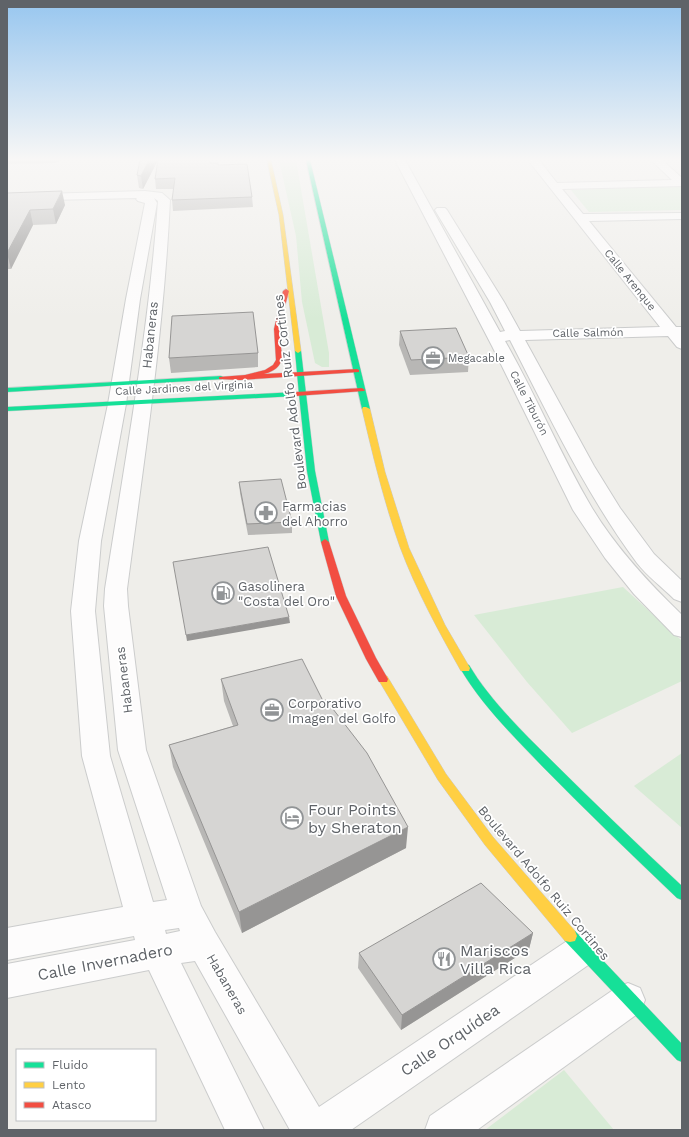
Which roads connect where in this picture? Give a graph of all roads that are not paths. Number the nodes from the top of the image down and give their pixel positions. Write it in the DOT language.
graph roads {
  1 [pos="163,213"];
  2 [pos="281,213"];
  3 [pos="320,213"];
  4 [pos="428,213"];
  5 [pos="443,213"];
  6 [pos="575,213"];
  7 [pos="682,216"];
  8 [pos="579,218"];
  9 [pos="289,278"];
  10 [pos="144,299"];
  11 [pos="679,337"];
  12 [pos="518,340"];
  13 [pos="497,341"];
  14 [pos="357,371"];
  15 [pos="301,374"];
  16 [pos="240,378"];
  17 [pos="7,390"];
  18 [pos="362,390"];
  19 [pos="144,392"];
  20 [pos="118,394"];
  21 [pos="303,394"];
  22 [pos="7,409"];
  23 [pos="682,594"];
  24 [pos="682,629"];
  25 [pos="682,894"];
  26 [pos="187,911"];
  27 [pos="142,919"];
  28 [pos="203,943"];
  29 [pos="7,944"];
  30 [pos="582,950"];
  31 [pos="158,952"];
  32 [pos="7,981"];
  33 [pos="628,1000"];
  34 [pos="682,1055"];
  35 [pos="245,1130"];
  36 [pos="311,1130"];
  37 [pos="318,1130"];
  38 [pos="444,1130"];
  1 -- 10 [label="street, Habaneras"];
  2 -- 9 [label="main road, Boulevard Adolfo Ruiz Cortines"];
  3 -- 14 [label="main road"];
  4 -- 13 [label="street, Calle Tiburón"];
  5 -- 12 [label="street, Calle Tiburón"];
  6 -- 8 [label="street, Calle Arenque"];
  7 -- 8 [label="street"];
  8 -- 11 [label="street, Calle Arenque"];
  9 -- 15 [label="main road, Boulevard Adolfo Ruiz Cortines"];
  9 -- 16 [label="main road"];
  10 -- 19 [label="street, Habaneras"];
  10 -- 20 [label="street, Habaneras"];
  11 -- 12 [label="street, Calle Salmón"];
  12 -- 13 [label="street, Calle Salmón"];
  12 -- 23 [label="street, Calle Tiburón"];
  13 -- 24 [label="street, Calle Tiburón"];
  14 -- 15 [label="main road, Calle Jardines del Virginia"];
  14 -- 18 [label="main road"];
  15 -- 16 [label="main road, Calle Jardines del Virginia"];
  15 -- 21 [label="main road, Boulevard Adolfo Ruiz Cortines"];
  16 -- 19 [label="main road, Calle Jardines del Virginia"];
  17 -- 20 [label="main road, Calle Jardines del Virginia"];
  18 -- 21 [label="main road, Calle Jardines del Virginia"];
  18 -- 25 [label="main road"];
  19 -- 20 [label="main road, Calle Jardines del Virginia"];
  19 -- 20 [label="main road, Calle Jardines del Virginia"];
  19 -- 21 [label="main road, Calle Jardines del Virginia"];
  19 -- 26 [label="street, Habaneras"];
  20 -- 22 [label="main road, Calle Jardines del Virginia"];
  20 -- 27 [label="street, Habaneras"];
  21 -- 30 [label="main road, Boulevard Adolfo Ruiz Cortines"];
  26 -- 27 [label="street"];
  26 -- 28 [label="street, Habaneras"];
  27 -- 29 [label="street"];
  27 -- 31 [label="street, Habaneras"];
  28 -- 31 [label="street, Calle Invernadero"];
  28 -- 36 [label="street, Habaneras"];
  30 -- 33 [label="main road, Boulevard Adolfo Ruiz Cortines"];
  30 -- 37 [label="street, Calle Orquídea"];
  31 -- 32 [label="street, Calle Invernadero"];
  31 -- 35 [label="street, Habaneras"];
  33 -- 34 [label="main road, Boulevard Adolfo Ruiz Cortines"];
  33 -- 38 [label="street"];
}
